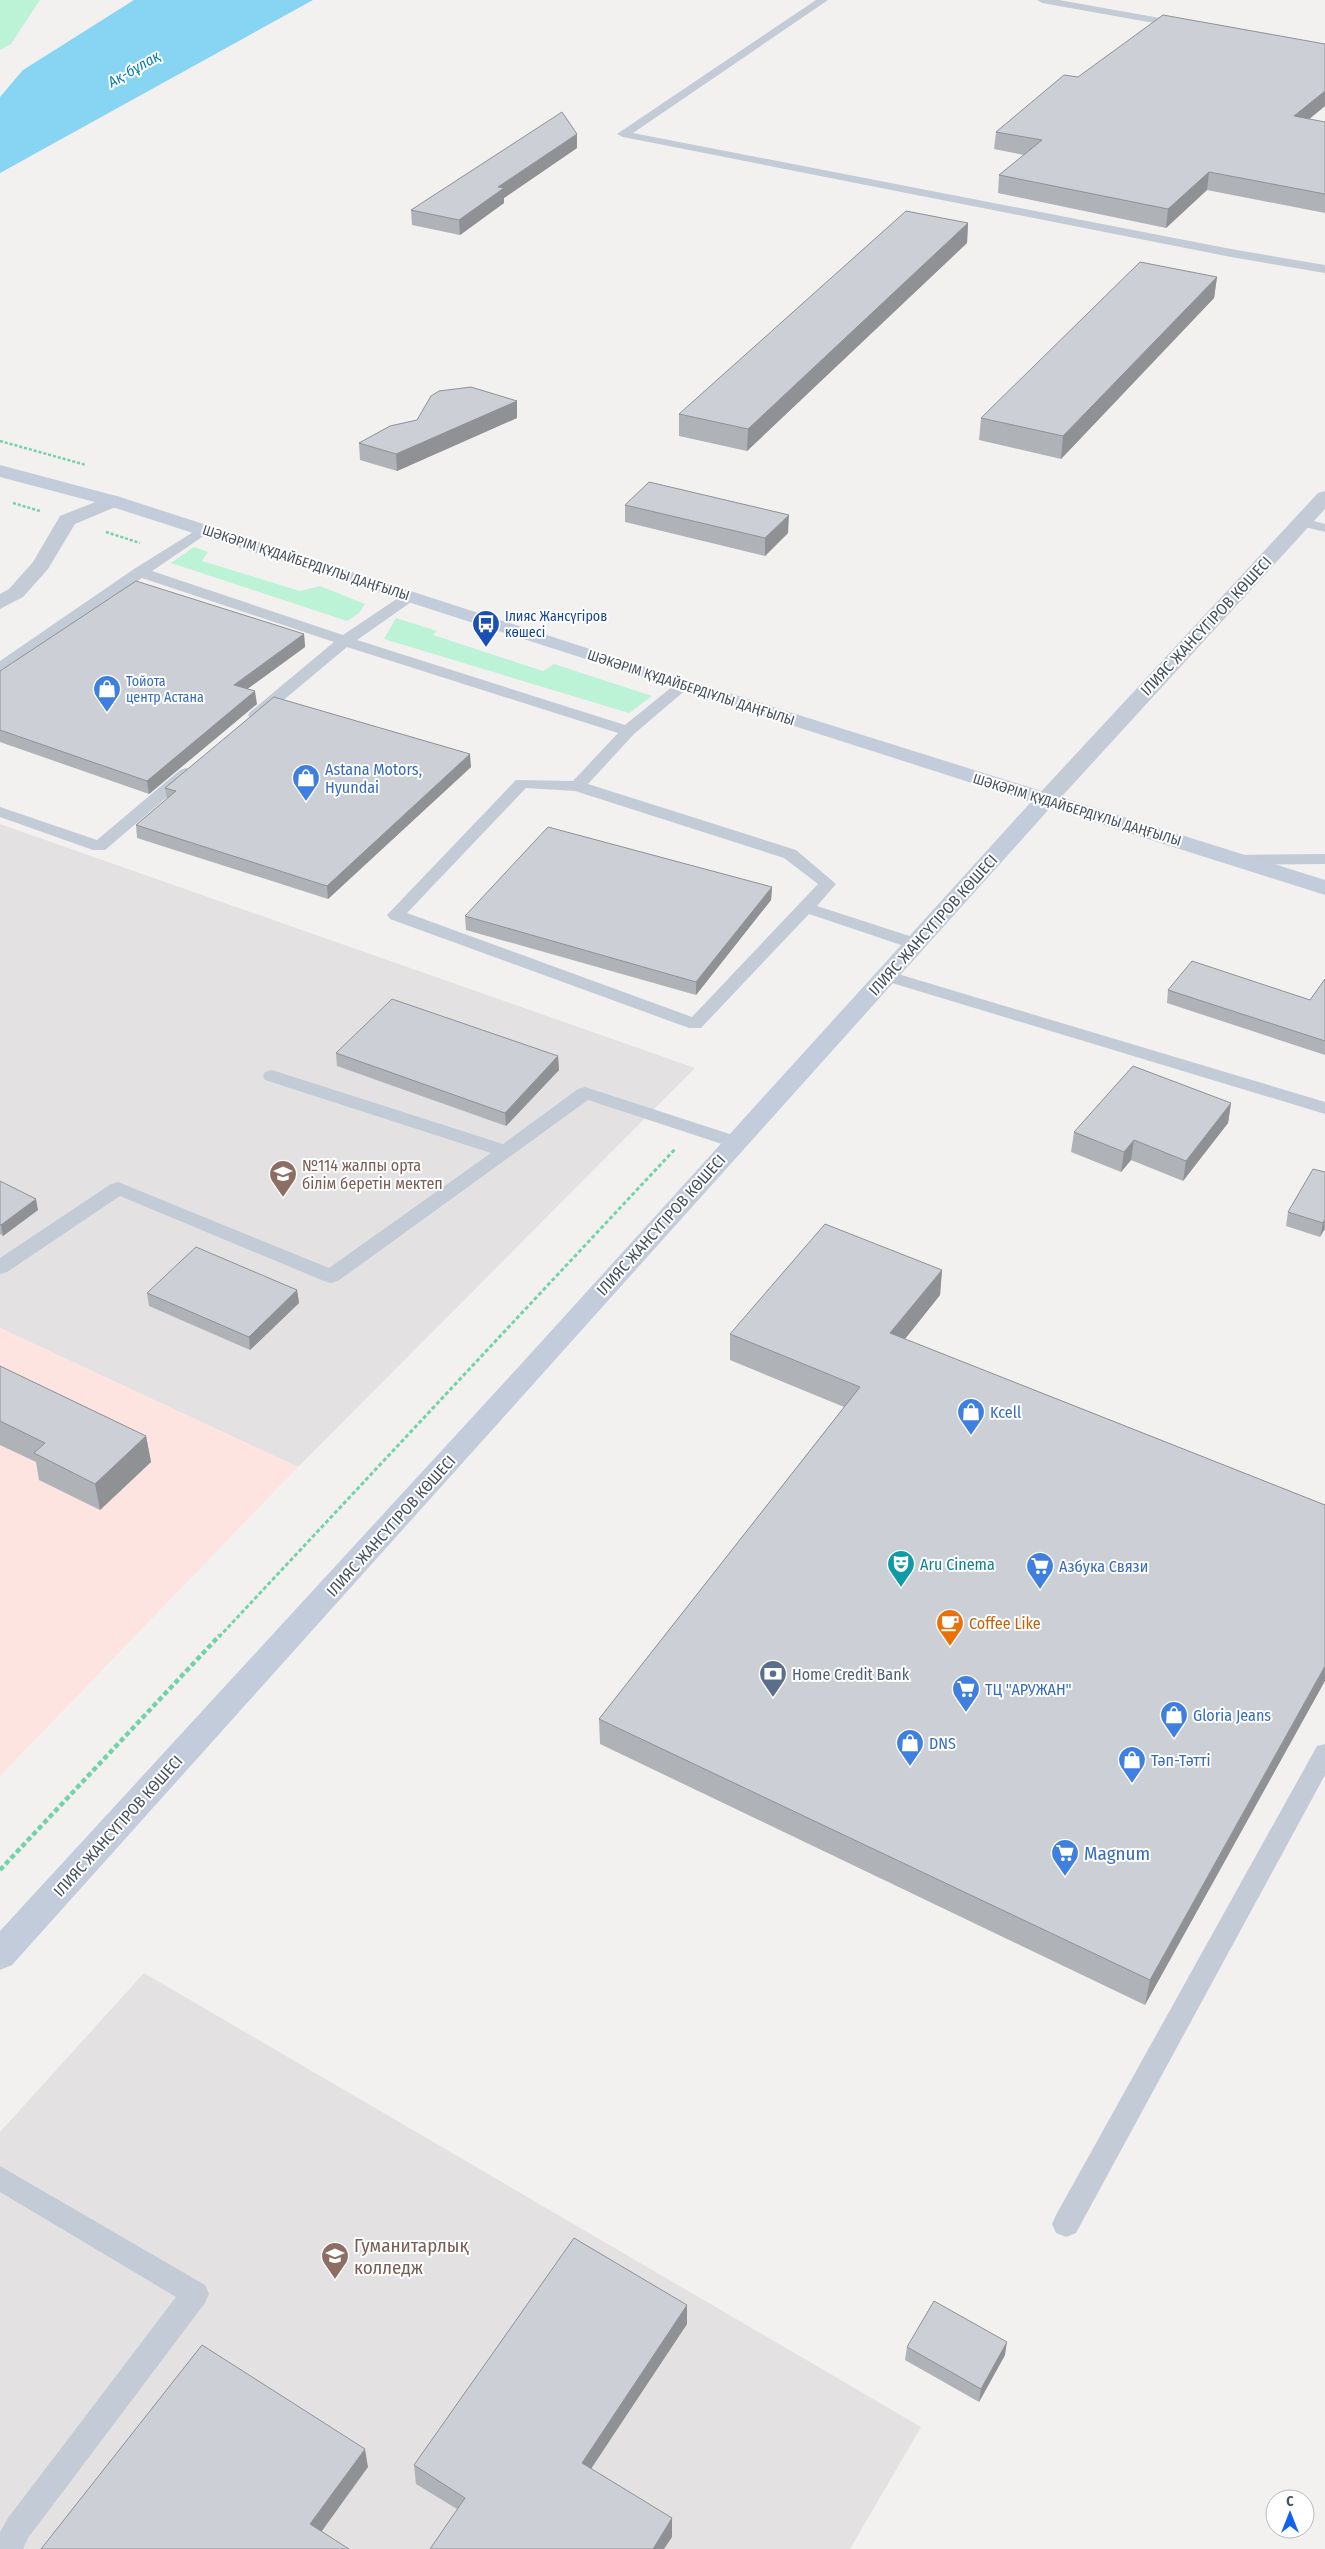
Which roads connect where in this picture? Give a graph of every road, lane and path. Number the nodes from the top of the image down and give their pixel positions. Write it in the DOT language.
graph roads {
  1 [pos="823,0"];
  2 [pos="1042,0"];
  3 [pos="1198,28"];
  4 [pos="1325,269"];
  5 [pos="0,441"];
  6 [pos="86,465"];
  7 [pos="0,470"];
  8 [pos="1325,497"];
  9 [pos="114,501"];
  10 [pos="1302,522"];
  11 [pos="1325,528"];
  12 [pos="203,530"];
  13 [pos="139,572"];
  14 [pos="409,597"];
  15 [pos="0,603"];
  16 [pos="345,641"];
  17 [pos="0,668"];
  18 [pos="683,685"];
  19 [pos="241,728"];
  20 [pos="628,731"];
  21 [pos="196,765"];
  22 [pos="577,786"];
  23 [pos="1045,801"];
  24 [pos="0,812"];
  25 [pos="1325,859"];
  26 [pos="1236,860"];
  27 [pos="1325,888"];
  28 [pos="806,908"];
  29 [pos="916,944"];
  30 [pos="888,976"];
  31 [pos="272,1076"];
  32 [pos="1325,1108"];
  33 [pos="694,1129"];
  34 [pos="735,1142"];
  35 [pos="506,1151"];
  36 [pos="0,1267"];
  37 [pos="1325,1753"];
  38 [pos="0,1870"];
  39 [pos="0,1955"];
  40 [pos="0,2178"];
  41 [pos="1066,2224"];
  42 [pos="7,2549"];
  1 -- 4 [label="lane"];
  2 -- 3 [label="lane"];
  5 -- 6 [label="path"];
  7 -- 9 [label="main road, ШӘКӘРІМ ҚҰДАЙБЕРДІҰЛЫ ДАҢҒЫЛЫ"];
  8 -- 10 [label="street, ІЛИЯС ЖАНСҮГІРОВ КӨШЕСІ"];
  9 -- 12 [label="main road, ШӘКӘРІМ ҚҰДАЙБЕРДІҰЛЫ ДАҢҒЫЛЫ"];
  9 -- 15 [label="street"];
  10 -- 11 [label="lane"];
  10 -- 23 [label="street, ІЛИЯС ЖАНСҮГІРОВ КӨШЕСІ"];
  12 -- 13 [label="lane"];
  12 -- 14 [label="main road, ШӘКӘРІМ ҚҰДАЙБЕРДІҰЛЫ ДАҢҒЫЛЫ"];
  13 -- 16 [label="lane"];
  13 -- 17 [label="lane"];
  14 -- 16 [label="lane"];
  14 -- 18 [label="main road, ШӘКӘРІМ ҚҰДАЙБЕРДІҰЛЫ ДАҢҒЫЛЫ"];
  16 -- 19 [label="lane"];
  16 -- 20 [label="lane"];
  18 -- 20 [label="lane"];
  18 -- 23 [label="main road, ШӘКӘРІМ ҚҰДАЙБЕРДІҰЛЫ ДАҢҒЫЛЫ"];
  20 -- 22 [label="lane"];
  21 -- 24 [label="lane"];
  22 -- 28 [label="lane"];
  22 -- 28 [label="lane"];
  23 -- 26 [label="main road, ШӘКӘРІМ ҚҰДАЙБЕРДІҰЛЫ ДАҢҒЫЛЫ"];
  23 -- 29 [label="main road, ІЛИЯС ЖАНСҮГІРОВ КӨШЕСІ"];
  25 -- 26 [label="lane"];
  26 -- 27 [label="main road, ШӘКӘРІМ ҚҰДАЙБЕРДІҰЛЫ ДАҢҒЫЛЫ"];
  28 -- 29 [label="lane"];
  29 -- 30 [label="main road, ІЛИЯС ЖАНСҮГІРОВ КӨШЕСІ"];
  30 -- 32 [label="lane"];
  30 -- 34 [label="main road, ІЛИЯС ЖАНСҮГІРОВ КӨШЕСІ"];
  31 -- 35 [label="lane"];
  33 -- 34 [label="lane"];
  33 -- 35 [label="lane"];
  33 -- 38 [label="path"];
  34 -- 39 [label="main road, ІЛИЯС ЖАНСҮГІРОВ КӨШЕСІ"];
  35 -- 36 [label="lane"];
  37 -- 41 [label="lane"];
  40 -- 42 [label="lane"];
}
